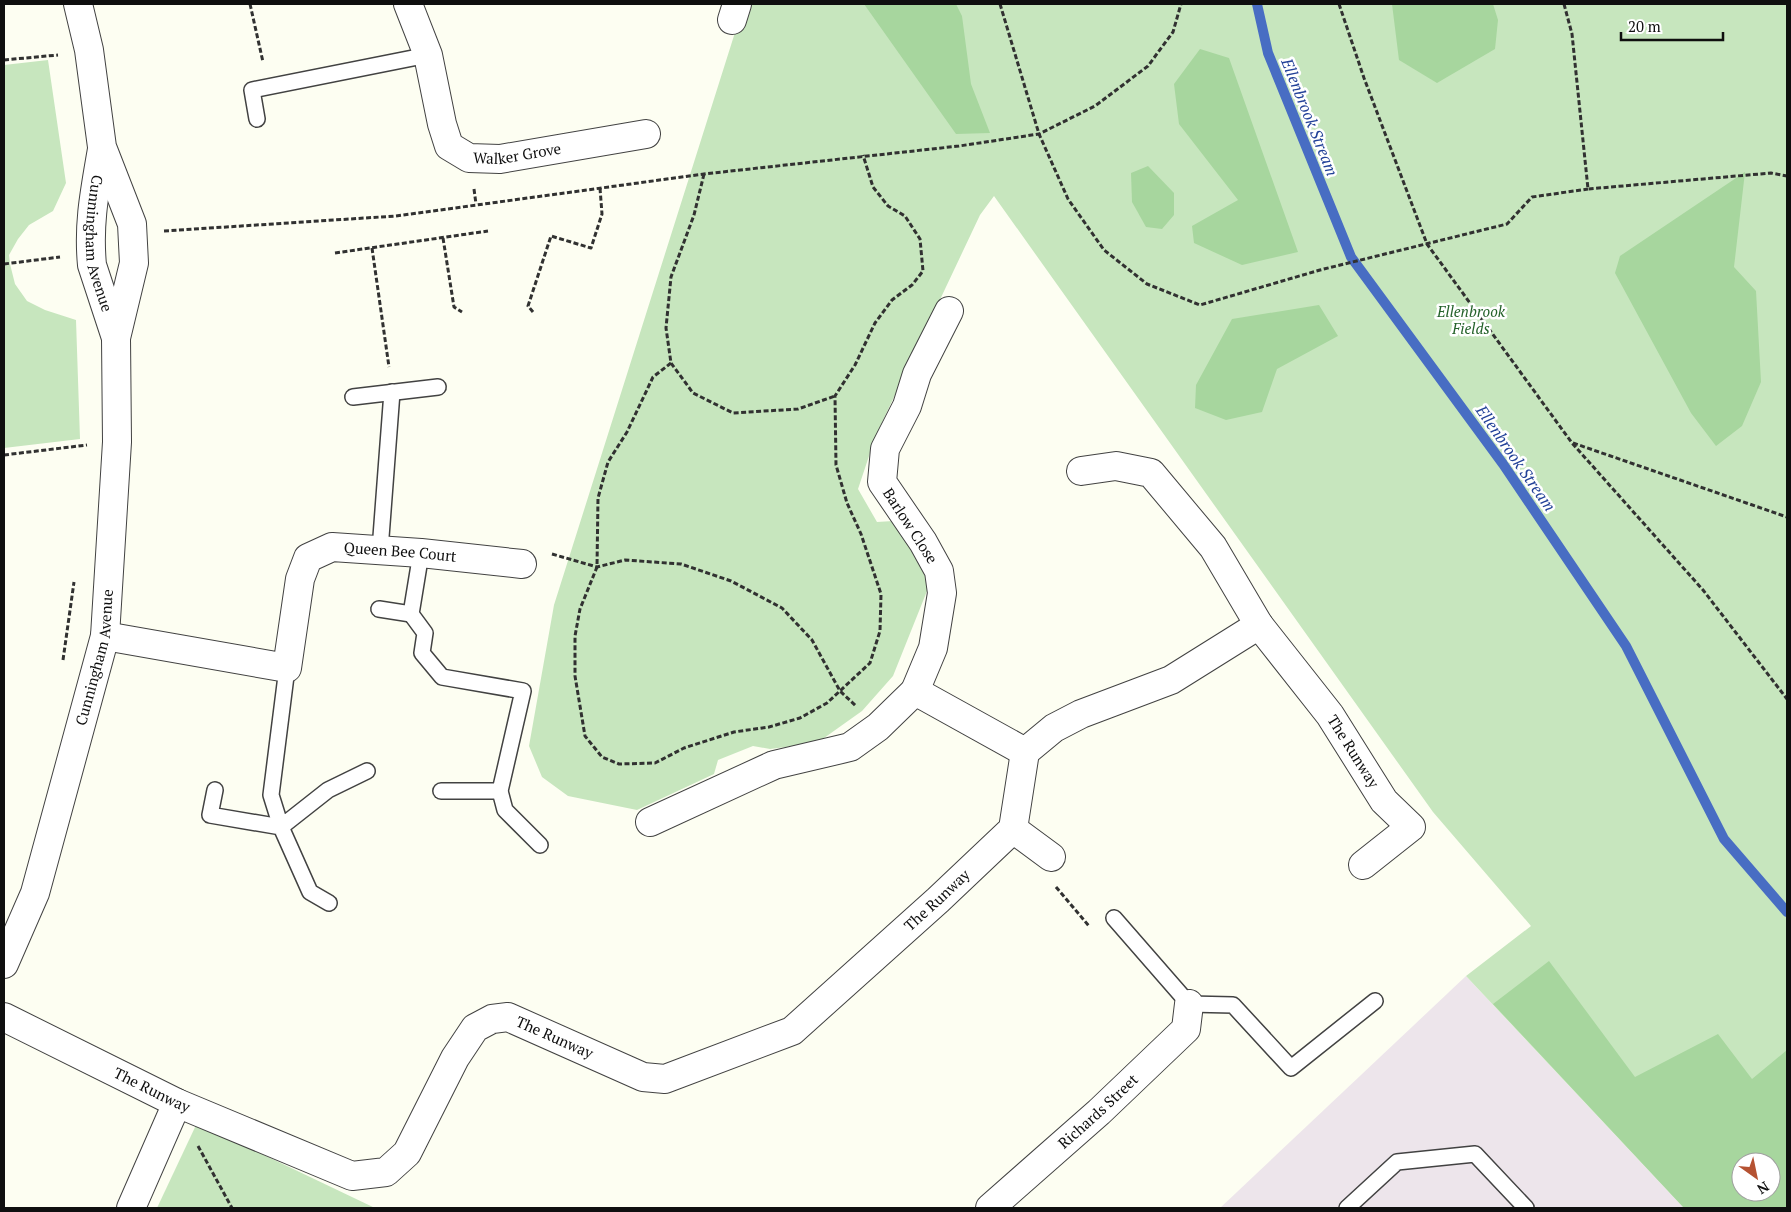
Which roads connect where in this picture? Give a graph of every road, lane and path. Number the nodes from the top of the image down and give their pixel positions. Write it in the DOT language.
graph roads {
  1 [pos="78,4"];
  2 [pos="250,4"];
  3 [pos="408,4"];
  4 [pos="1000,4"];
  5 [pos="1181,4"];
  6 [pos="1339,4"];
  7 [pos="1564,4"];
  8 [pos="54,46"];
  9 [pos="89,50"];
  10 [pos="56,55"];
  11 [pos="428,55"];
  12 [pos="4,60"];
  13 [pos="58,65"];
  14 [pos="268,85"];
  15 [pos="258,119"];
  16 [pos="646,134"];
  17 [pos="1039,134"];
  18 [pos="102,147"];
  19 [pos="863,155"];
  20 [pos="704,174"];
  21 [pos="1787,176"];
  22 [pos="600,188"];
  23 [pos="1588,189"];
  24 [pos="156,231"];
  25 [pos="488,231"];
  26 [pos="443,238"];
  27 [pos="1427,244"];
  28 [pos="372,248"];
  29 [pos="335,253"];
  30 [pos="68,256"];
  31 [pos="4,264"];
  32 [pos="949,311"];
  33 [pos="462,312"];
  34 [pos="533,312"];
  35 [pos="116,338"];
  36 [pos="671,363"];
  37 [pos="438,387"];
  38 [pos="392,392"];
  39 [pos="835,396"];
  40 [pos="353,397"];
  41 [pos="86,436"];
  42 [pos="117,442"];
  43 [pos="1572,443"];
  44 [pos="86,445"];
  45 [pos="86,454"];
  46 [pos="4,455"];
  47 [pos="1081,471"];
  48 [pos="1787,517"];
  49 [pos="380,550"];
  50 [pos="421,553"];
  51 [pos="522,564"];
  52 [pos="598,566"];
  53 [pos="75,574"];
  54 [pos="379,609"];
  55 [pos="411,614"];
  56 [pos="1260,625"];
  57 [pos="105,636"];
  58 [pos="62,668"];
  59 [pos="287,668"];
  60 [pos="840,691"];
  61 [pos="915,691"];
  62 [pos="1787,699"];
  63 [pos="878,727"];
  64 [pos="1025,752"];
  65 [pos="367,771"];
  66 [pos="215,790"];
  67 [pos="441,791"];
  68 [pos="500,792"];
  69 [pos="650,822"];
  70 [pos="281,827"];
  71 [pos="1013,829"];
  72 [pos="540,845"];
  73 [pos="1051,857"];
  74 [pos="1364,865"];
  75 [pos="329,903"];
  76 [pos="1114,918"];
  77 [pos="4,964"];
  78 [pos="1375,1000"];
  79 [pos="1189,1004"];
  80 [pos="4,1017"];
  81 [pos="177,1103"];
  82 [pos="198,1145"];
  83 [pos="131,1208"];
  84 [pos="232,1208"];
  85 [pos="990,1208"];
  86 [pos="1347,1208"];
  87 [pos="1526,1208"];
  1 -- 9 [label="street, Cunningham Avenue"];
  2 -- 14 [label="path"];
  3 -- 11 [label="street, Walker Grove"];
  4 -- 17 [label="path"];
  5 -- 17 [label="path"];
  6 -- 27 [label="path"];
  7 -- 23 [label="path"];
  8 -- 10 [label="path"];
  9 -- 10 [label="path"];
  9 -- 18 [label="street, Cunningham Avenue"];
  10 -- 12 [label="path"];
  10 -- 13 [label="path"];
  11 -- 14 [label="lane"];
  11 -- 16 [label="street, Walker Grove"];
  14 -- 15 [label="lane"];
  17 -- 19 [label="path"];
  17 -- 27 [label="path"];
  18 -- 35 [label="street, Cunningham Avenue"];
  18 -- 35 [label="street, Cunningham Avenue"];
  19 -- 20 [label="path"];
  19 -- 39 [label="path"];
  20 -- 22 [label="path"];
  20 -- 36 [label="path"];
  21 -- 23 [label="path"];
  22 -- 24 [label="path"];
  22 -- 34 [label="path"];
  23 -- 27 [label="path"];
  25 -- 26 [label="path"];
  26 -- 28 [label="path"];
  26 -- 33 [label="path"];
  27 -- 43 [label="path"];
  28 -- 29 [label="path"];
  28 -- 38 [label="path"];
  30 -- 31 [label="path"];
  32 -- 61 [label="street, Barlow Close"];
  35 -- 42 [label="street, Cunningham Avenue"];
  36 -- 39 [label="path"];
  36 -- 52 [label="path"];
  37 -- 38 [label="lane"];
  38 -- 40 [label="lane"];
  38 -- 49 [label="lane"];
  39 -- 60 [label="path"];
  41 -- 44 [label="path"];
  42 -- 44 [label="path"];
  42 -- 57 [label="street, Cunningham Avenue"];
  43 -- 48 [label="path"];
  43 -- 62 [label="path"];
  44 -- 45 [label="path"];
  44 -- 46 [label="path"];
  47 -- 56 [label="street, The Runway"];
  49 -- 50 [label="street, Queen Bee Court"];
  49 -- 59 [label="street, Queen Bee Court"];
  50 -- 51 [label="street, Queen Bee Court"];
  50 -- 55 [label="lane"];
  51 -- 52 [label="path"];
  52 -- 60 [label="path"];
  52 -- 60 [label="path"];
  53 -- 58 [label="path"];
  54 -- 55 [label="lane"];
  55 -- 68 [label="lane"];
  56 -- 64 [label="street"];
  56 -- 74 [label="street, The Runway"];
  57 -- 59 [label="street"];
  57 -- 77 [label="street, Cunningham Avenue"];
  59 -- 70 [label="lane"];
  60 -- 63 [label="path"];
  61 -- 63 [label="street, Barlow Close"];
  61 -- 64 [label="street"];
  63 -- 69 [label="street, Barlow Close"];
  64 -- 71 [label="street"];
  65 -- 70 [label="lane"];
  66 -- 70 [label="lane"];
  67 -- 68 [label="lane"];
  68 -- 72 [label="lane"];
  70 -- 75 [label="lane"];
  71 -- 73 [label="street"];
  71 -- 81 [label="street, The Runway"];
  73 -- 76 [label="path"];
  76 -- 79 [label="lane"];
  78 -- 79 [label="lane"];
  79 -- 85 [label="street, Richards Street"];
  80 -- 81 [label="street, The Runway"];
  81 -- 83 [label="street"];
  82 -- 84 [label="path"];
  86 -- 87 [label="lane"];
}
